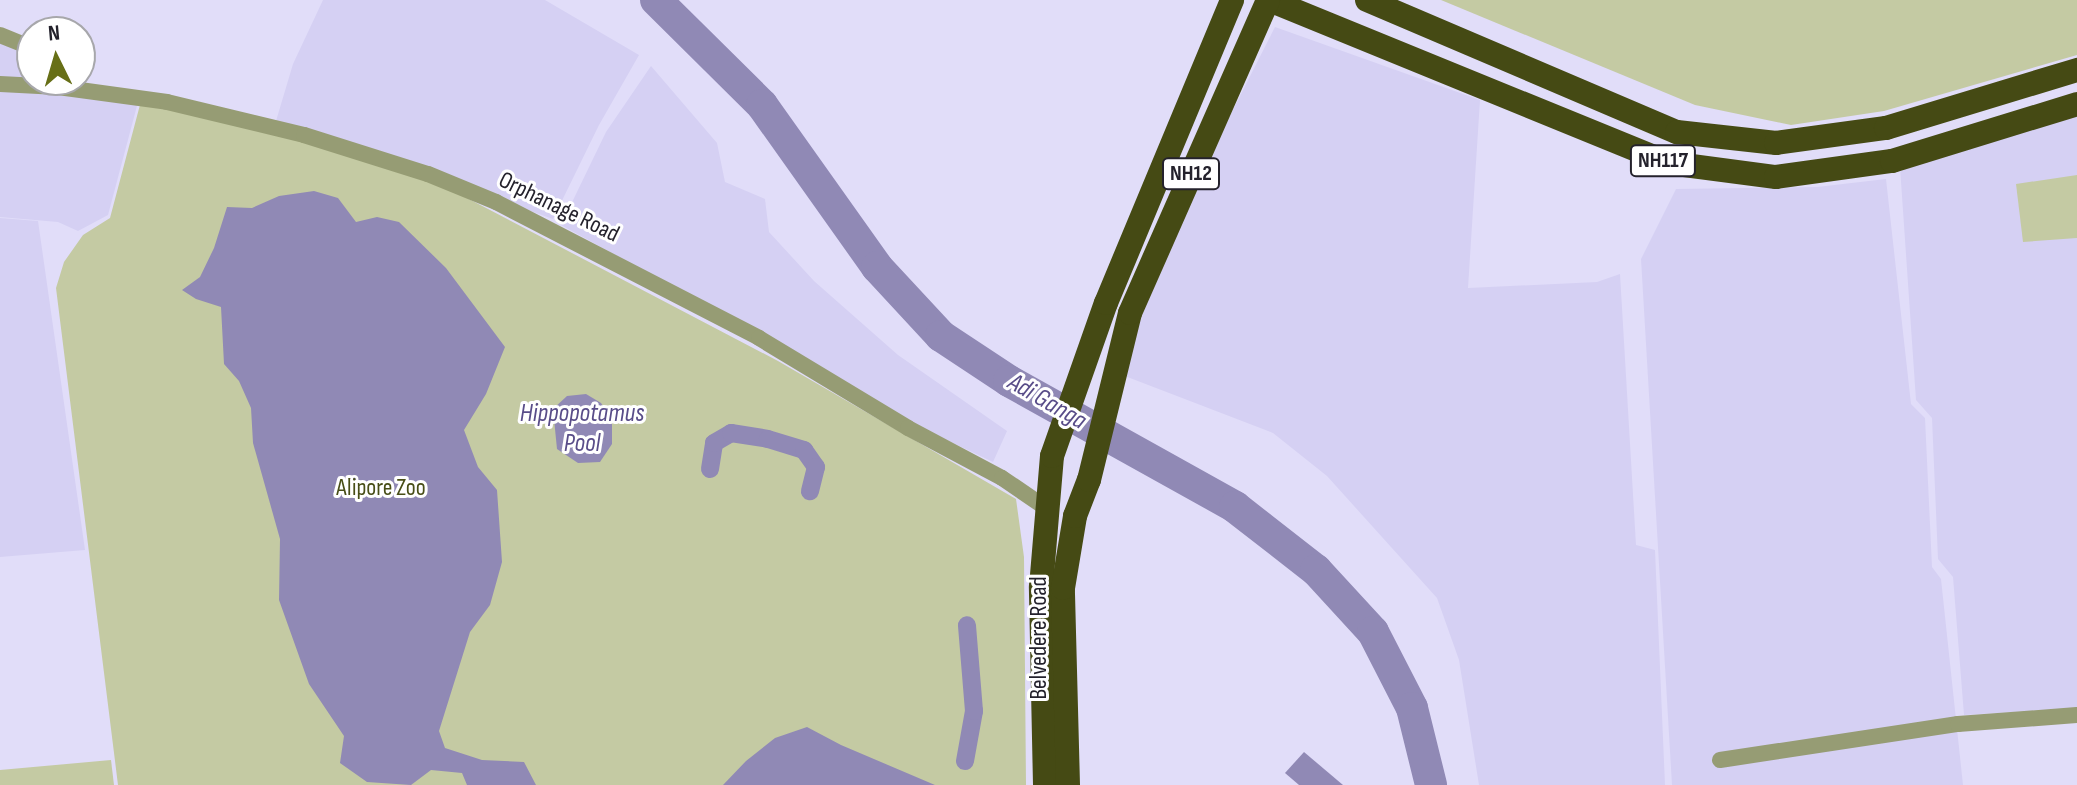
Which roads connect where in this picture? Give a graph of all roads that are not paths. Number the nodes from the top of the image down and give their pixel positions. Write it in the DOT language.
graph roads {
  1 [pos="1232,0"];
  2 [pos="1269,0"];
  3 [pos="1367,0"];
  4 [pos="2074,79"];
  5 [pos="96,91"];
  6 [pos="2077,104"];
  7 [pos="1046,508"];
  8 [pos="2077,715"];
  9 [pos="1720,760"];
  10 [pos="1045,785"];
  11 [pos="1068,785"];
  1 -- 7 [label="highway, Belvedere Road / NH12"];
  2 -- 6 [label="highway, NH117"];
  2 -- 11 [label="highway, Belvedere Road / NH12"];
  3 -- 4 [label="highway"];
  5 -- 7 [label="street, Orphanage Road"];
  7 -- 10 [label="highway, Belvedere Road / NH12"];
  8 -- 9 [label="street"];
}
